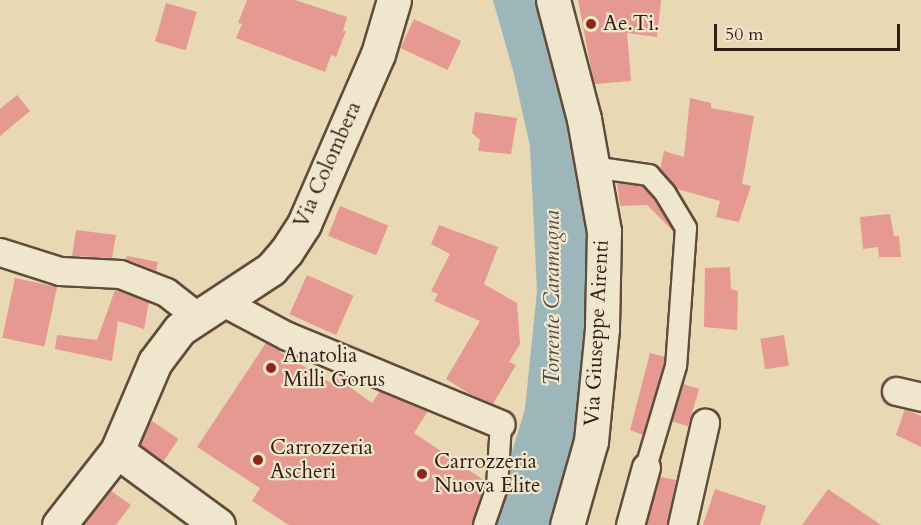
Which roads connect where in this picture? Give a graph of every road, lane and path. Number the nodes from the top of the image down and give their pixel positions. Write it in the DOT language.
graph roads {
  1 [pos="394,0"];
  2 [pos="553,0"];
  3 [pos="592,167"];
  4 [pos="0,252"];
  5 [pos="211,310"];
  6 [pos="705,423"];
  7 [pos="501,424"];
  8 [pos="117,451"];
  9 [pos="646,467"];
  10 [pos="59,525"];
  11 [pos="218,525"];
  12 [pos="484,525"];
  13 [pos="567,525"];
  14 [pos="630,525"];
  15 [pos="682,525"];
  1 -- 5 [label="main road, Via Colombera"];
  2 -- 3 [label="main road, Via Giuseppe Airenti"];
  3 -- 9 [label="street"];
  3 -- 13 [label="main road, Via Giuseppe Airenti"];
  4 -- 5 [label="street"];
  5 -- 7 [label="street"];
  5 -- 8 [label="main road, Via Colombera"];
  6 -- 15 [label="street"];
  7 -- 12 [label="street"];
  8 -- 10 [label="main road, Via Colombera"];
  8 -- 11 [label="main road"];
  9 -- 14 [label="street"];
}
